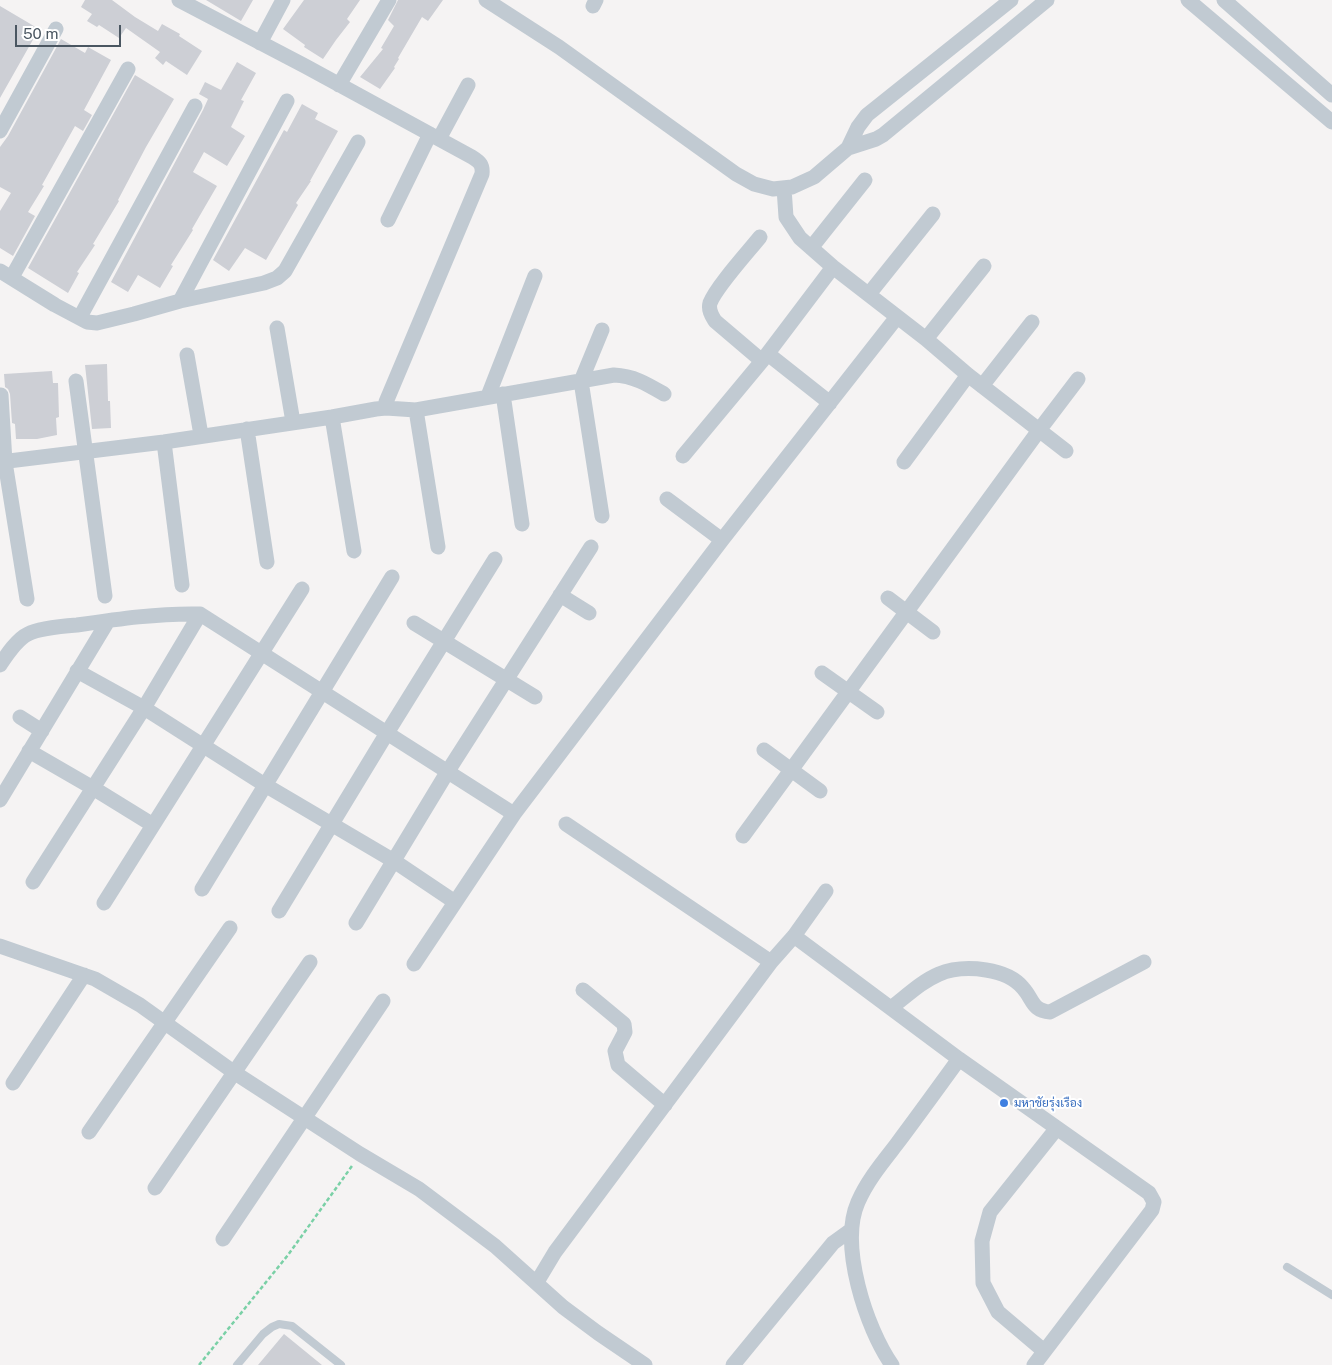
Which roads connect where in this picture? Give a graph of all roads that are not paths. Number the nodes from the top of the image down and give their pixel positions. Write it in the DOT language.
graph roads {
  1 [pos="178,0"];
  2 [pos="283,0"];
  3 [pos="389,0"];
  4 [pos="486,0"];
  5 [pos="1012,0"];
  6 [pos="1047,0"];
  7 [pos="1188,0"];
  8 [pos="1224,0"];
  9 [pos="56,29"];
  10 [pos="260,43"];
  11 [pos="128,69"];
  12 [pos="908,82"];
  13 [pos="339,85"];
  14 [pos="468,85"];
  15 [pos="1332,95"];
  16 [pos="287,101"];
  17 [pos="924,101"];
  18 [pos="195,106"];
  19 [pos="1332,122"];
  20 [pos="0,131"];
  21 [pos="434,136"];
  22 [pos="358,142"];
  23 [pos="848,148"];
  24 [pos="865,180"];
  25 [pos="784,188"];
  26 [pos="933,214"];
  27 [pos="388,220"];
  28 [pos="760,237"];
  29 [pos="811,248"];
  30 [pos="833,266"];
  31 [pos="984,266"];
  32 [pos="6,274"];
  33 [pos="535,276"];
  34 [pos="869,294"];
  35 [pos="180,301"];
  36 [pos="80,317"];
  37 [pos="897,317"];
  38 [pos="1032,322"];
  39 [pos="276,328"];
  40 [pos="602,330"];
  41 [pos="926,339"];
  42 [pos="187,355"];
  43 [pos="765,357"];
  44 [pos="968,375"];
  45 [pos="1078,379"];
  46 [pos="76,380"];
  47 [pos="582,381"];
  48 [pos="982,386"];
  49 [pos="664,394"];
  50 [pos="1,395"];
  51 [pos="495,395"];
  52 [pos="830,403"];
  53 [pos="386,408"];
  54 [pos="416,410"];
  55 [pos="332,417"];
  56 [pos="293,422"];
  57 [pos="247,429"];
  58 [pos="1040,429"];
  59 [pos="201,435"];
  60 [pos="164,442"];
  61 [pos="85,451"];
  62 [pos="1066,451"];
  63 [pos="683,456"];
  64 [pos="3,462"];
  65 [pos="904,462"];
  66 [pos="667,498"];
  67 [pos="602,516"];
  68 [pos="522,524"];
  69 [pos="722,540"];
  70 [pos="438,547"];
  71 [pos="591,547"];
  72 [pos="354,551"];
  73 [pos="495,559"];
  74 [pos="267,562"];
  75 [pos="392,577"];
  76 [pos="182,585"];
  77 [pos="302,589"];
  78 [pos="560,595"];
  79 [pos="105,596"];
  80 [pos="888,598"];
  81 [pos="26,599"];
  82 [pos="907,612"];
  83 [pos="589,613"];
  84 [pos="200,614"];
  85 [pos="108,621"];
  86 [pos="414,623"];
  87 [pos="933,632"];
  88 [pos="443,642"];
  89 [pos="261,653"];
  90 [pos="0,665"];
  91 [pos="77,671"];
  92 [pos="822,673"];
  93 [pos="506,680"];
  94 [pos="322,691"];
  95 [pos="848,691"];
  96 [pos="535,698"];
  97 [pos="144,708"];
  98 [pos="877,712"];
  99 [pos="20,717"];
  100 [pos="42,731"];
  101 [pos="387,733"];
  102 [pos="203,746"];
  103 [pos="764,750"];
  104 [pos="29,751"];
  105 [pos="791,770"];
  106 [pos="448,771"];
  107 [pos="266,784"];
  108 [pos="93,788"];
  109 [pos="820,791"];
  110 [pos="1,796"];
  111 [pos="514,814"];
  112 [pos="566,824"];
  113 [pos="153,825"];
  114 [pos="331,825"];
  115 [pos="743,836"];
  116 [pos="394,860"];
  117 [pos="33,882"];
  118 [pos="202,889"];
  119 [pos="826,891"];
  120 [pos="455,902"];
  121 [pos="104,903"];
  122 [pos="279,911"];
  123 [pos="356,923"];
  124 [pos="230,928"];
  125 [pos="794,936"];
  126 [pos="0,947"];
  127 [pos="310,962"];
  128 [pos="770,962"];
  129 [pos="1144,962"];
  130 [pos="414,964"];
  131 [pos="84,975"];
  132 [pos="583,990"];
  133 [pos="383,1001"];
  134 [pos="890,1008"];
  135 [pos="164,1022"];
  136 [pos="959,1059"];
  137 [pos="235,1073"];
  138 [pos="13,1083"];
  139 [pos="665,1105"];
  140 [pos="305,1117"];
  141 [pos="1057,1128"];
  142 [pos="89,1132"];
  143 [pos="155,1188"];
  144 [pos="851,1230"];
  145 [pos="223,1239"];
  146 [pos="1287,1268"];
  147 [pos="537,1282"];
  148 [pos="1332,1295"];
  149 [pos="1044,1350"];
  150 [pos="238,1365"];
  151 [pos="341,1365"];
  152 [pos="645,1365"];
  153 [pos="733,1365"];
  154 [pos="892,1365"];
  155 [pos="1034,1365"];
  1 -- 10 [label="street"];
  2 -- 10 [label="street"];
  3 -- 13 [label="street"];
  4 -- 25 [label="street"];
  5 -- 12 [label="street"];
  6 -- 17 [label="street"];
  7 -- 19 [label="street"];
  8 -- 15 [label="street"];
  9 -- 20 [label="street"];
  10 -- 13 [label="street"];
  11 -- 32 [label="street"];
  12 -- 17 [label="street"];
  12 -- 23 [label="street"];
  13 -- 21 [label="street"];
  14 -- 21 [label="street"];
  16 -- 35 [label="street"];
  17 -- 23 [label="street"];
  18 -- 36 [label="street"];
  21 -- 27 [label="street"];
  21 -- 53 [label="street"];
  22 -- 35 [label="street"];
  23 -- 25 [label="street"];
  24 -- 29 [label="street"];
  25 -- 29 [label="street"];
  26 -- 34 [label="street"];
  28 -- 43 [label="street"];
  29 -- 30 [label="street"];
  30 -- 34 [label="street"];
  30 -- 43 [label="street"];
  31 -- 41 [label="street"];
  32 -- 36 [label="street"];
  33 -- 51 [label="street"];
  34 -- 37 [label="street"];
  35 -- 36 [label="street"];
  37 -- 41 [label="street"];
  37 -- 52 [label="street"];
  38 -- 48 [label="street"];
  39 -- 56 [label="street"];
  40 -- 47 [label="street"];
  41 -- 44 [label="street"];
  42 -- 59 [label="street"];
  43 -- 52 [label="street"];
  43 -- 63 [label="street"];
  44 -- 48 [label="street"];
  44 -- 65 [label="street"];
  45 -- 58 [label="street"];
  46 -- 61 [label="street"];
  47 -- 49 [label="street"];
  47 -- 51 [label="street"];
  47 -- 67 [label="street"];
  48 -- 58 [label="street"];
  50 -- 64 [label="street"];
  51 -- 54 [label="street"];
  51 -- 68 [label="street"];
  52 -- 69 [label="street"];
  53 -- 54 [label="street"];
  53 -- 55 [label="street"];
  54 -- 70 [label="street"];
  55 -- 56 [label="street"];
  55 -- 72 [label="street"];
  56 -- 57 [label="street"];
  57 -- 59 [label="street"];
  57 -- 74 [label="street"];
  58 -- 62 [label="street"];
  58 -- 82 [label="street"];
  59 -- 60 [label="street"];
  60 -- 61 [label="street"];
  60 -- 76 [label="street"];
  61 -- 64 [label="street"];
  61 -- 79 [label="street"];
  64 -- 81 [label="street"];
  66 -- 69 [label="street"];
  69 -- 111 [label="street"];
  71 -- 78 [label="street"];
  73 -- 88 [label="street"];
  75 -- 94 [label="street"];
  77 -- 89 [label="street"];
  78 -- 83 [label="street"];
  78 -- 93 [label="street"];
  80 -- 82 [label="street"];
  82 -- 87 [label="street"];
  82 -- 95 [label="street"];
  84 -- 85 [label="street"];
  84 -- 89 [label="street"];
  84 -- 97 [label="street"];
  85 -- 90 [label="street"];
  85 -- 91 [label="street"];
  86 -- 88 [label="street"];
  88 -- 93 [label="street"];
  88 -- 101 [label="street"];
  89 -- 94 [label="street"];
  89 -- 102 [label="street"];
  91 -- 97 [label="street"];
  91 -- 100 [label="street"];
  92 -- 95 [label="street"];
  93 -- 96 [label="street"];
  93 -- 106 [label="street"];
  94 -- 101 [label="street"];
  94 -- 107 [label="street"];
  95 -- 98 [label="street"];
  95 -- 105 [label="street"];
  97 -- 102 [label="street"];
  97 -- 108 [label="street"];
  99 -- 100 [label="street"];
  100 -- 104 [label="street"];
  101 -- 106 [label="street"];
  101 -- 114 [label="street"];
  102 -- 107 [label="street"];
  102 -- 113 [label="street"];
  103 -- 105 [label="street"];
  104 -- 108 [label="street"];
  104 -- 110 [label="street"];
  105 -- 109 [label="street"];
  105 -- 115 [label="street"];
  106 -- 111 [label="street"];
  106 -- 116 [label="street"];
  107 -- 114 [label="street"];
  107 -- 118 [label="street"];
  108 -- 113 [label="street"];
  108 -- 117 [label="street"];
  111 -- 120 [label="street"];
  112 -- 128 [label="street"];
  113 -- 121 [label="street"];
  114 -- 116 [label="street"];
  114 -- 122 [label="street"];
  116 -- 120 [label="street"];
  116 -- 123 [label="street"];
  119 -- 125 [label="street"];
  120 -- 130 [label="street"];
  124 -- 135 [label="street"];
  125 -- 128 [label="street"];
  125 -- 134 [label="street"];
  126 -- 131 [label="street"];
  127 -- 137 [label="street"];
  128 -- 139 [label="street"];
  129 -- 134 [label="street"];
  131 -- 135 [label="street"];
  131 -- 138 [label="street"];
  132 -- 139 [label="street"];
  133 -- 140 [label="street"];
  134 -- 136 [label="street"];
  135 -- 137 [label="street"];
  135 -- 142 [label="street"];
  136 -- 141 [label="street"];
  136 -- 144 [label="street"];
  137 -- 140 [label="street"];
  137 -- 143 [label="street"];
  139 -- 147 [label="street"];
  140 -- 145 [label="street"];
  140 -- 147 [label="street"];
  141 -- 149 [label="street"];
  141 -- 149 [label="street"];
  144 -- 153 [label="street"];
  144 -- 154 [label="street"];
  146 -- 148 [label="lane"];
  147 -- 152 [label="street"];
  149 -- 155 [label="street"];
  150 -- 151 [label="lane"];
}
